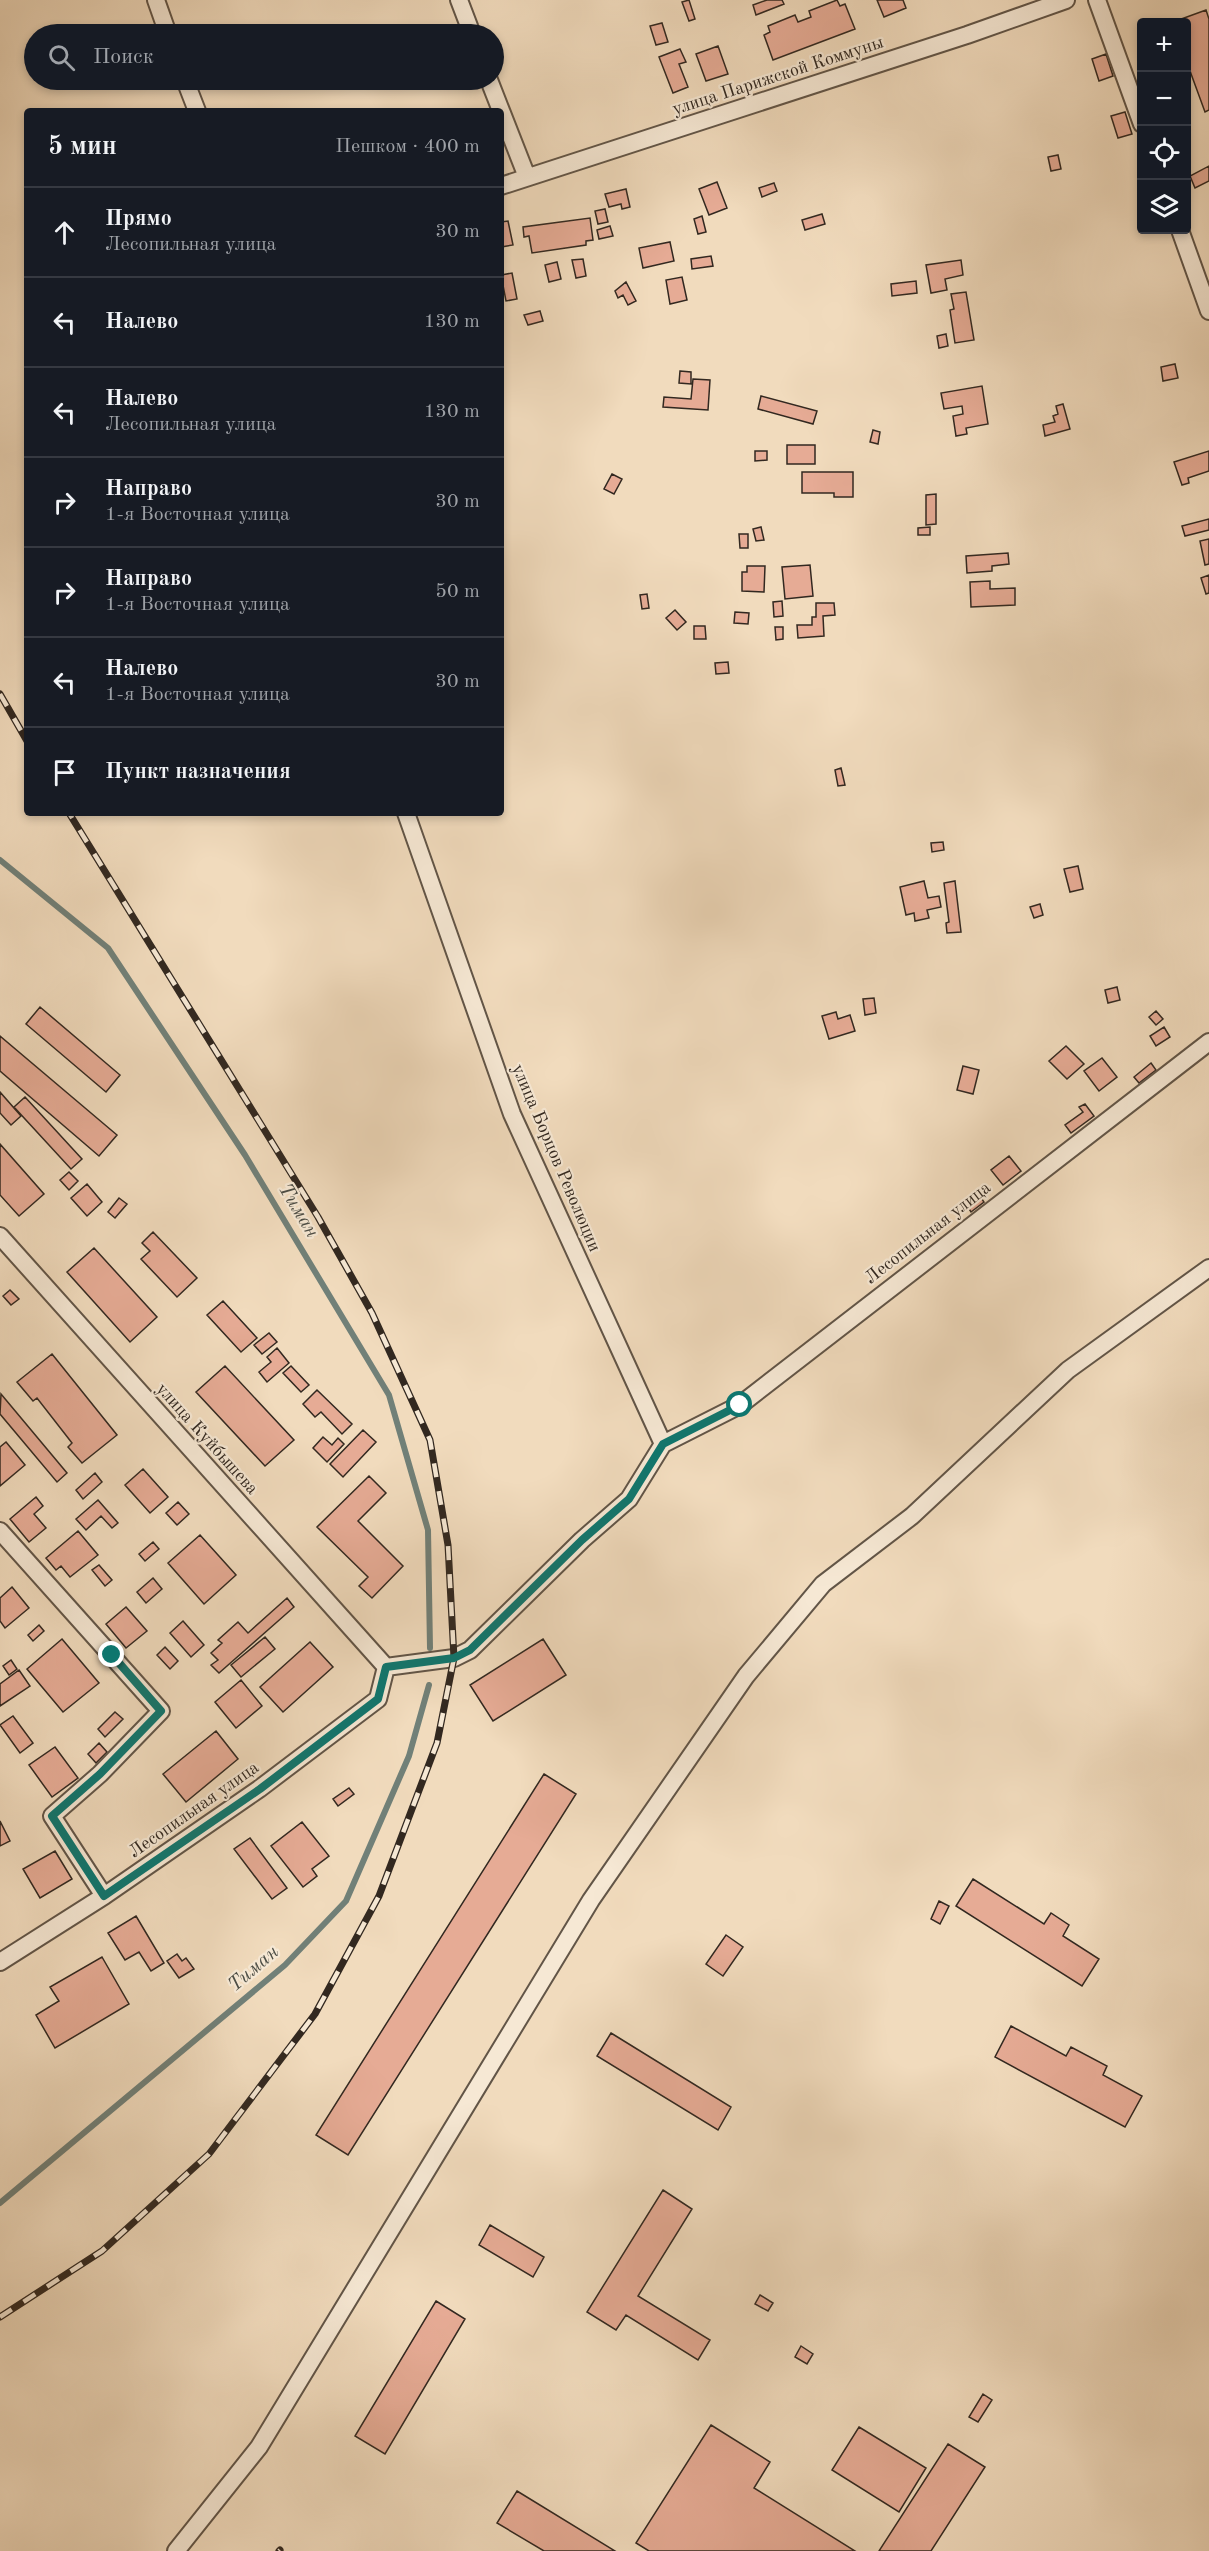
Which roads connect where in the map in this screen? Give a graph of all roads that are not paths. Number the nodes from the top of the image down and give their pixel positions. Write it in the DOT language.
graph roads {
  1 [pos="156,0"];
  2 [pos="459,0"];
  3 [pos="1066,0"];
  4 [pos="1096,0"];
  5 [pos="164,24"];
  6 [pos="468,24"];
  7 [pos="189,90"];
  8 [pos="493,90"];
  9 [pos="196,108"];
  10 [pos="500,108"];
  11 [pos="1137,111"];
  12 [pos="504,118"];
  13 [pos="527,177"];
  14 [pos="504,185"];
  15 [pos="1181,234"];
  16 [pos="1209,311"];
  17 [pos="407,816"];
  18 [pos="1209,1042"];
  19 [pos="0,1236"];
  20 [pos="1209,1268"];
  21 [pos="663,1444"];
  22 [pos="0,1531"];
  23 [pos="386,1667"];
  24 [pos="104,1896"];
  25 [pos="0,1962"];
  26 [pos="176,2551"];
  1 -- 5 [label="street"];
  2 -- 6 [label="street"];
  3 -- 13 [label="street, улица Парижской Коммуны"];
  4 -- 11 [label="street"];
  7 -- 9 [label="street"];
  8 -- 10 [label="street"];
  12 -- 13 [label="street"];
  13 -- 14 [label="street, улица Парижской Коммуны"];
  15 -- 16 [label="street"];
  17 -- 21 [label="street, улица Борцов Революции"];
  18 -- 21 [label="street, Лесопильная улица"];
  19 -- 23 [label="street, улица Куйбышева"];
  20 -- 26 [label="street"];
  21 -- 23 [label="street"];
  22 -- 24 [label="street"];
  23 -- 24 [label="street, Лесопильная улица"];
  24 -- 25 [label="street, Лесопильная улица"];
}
